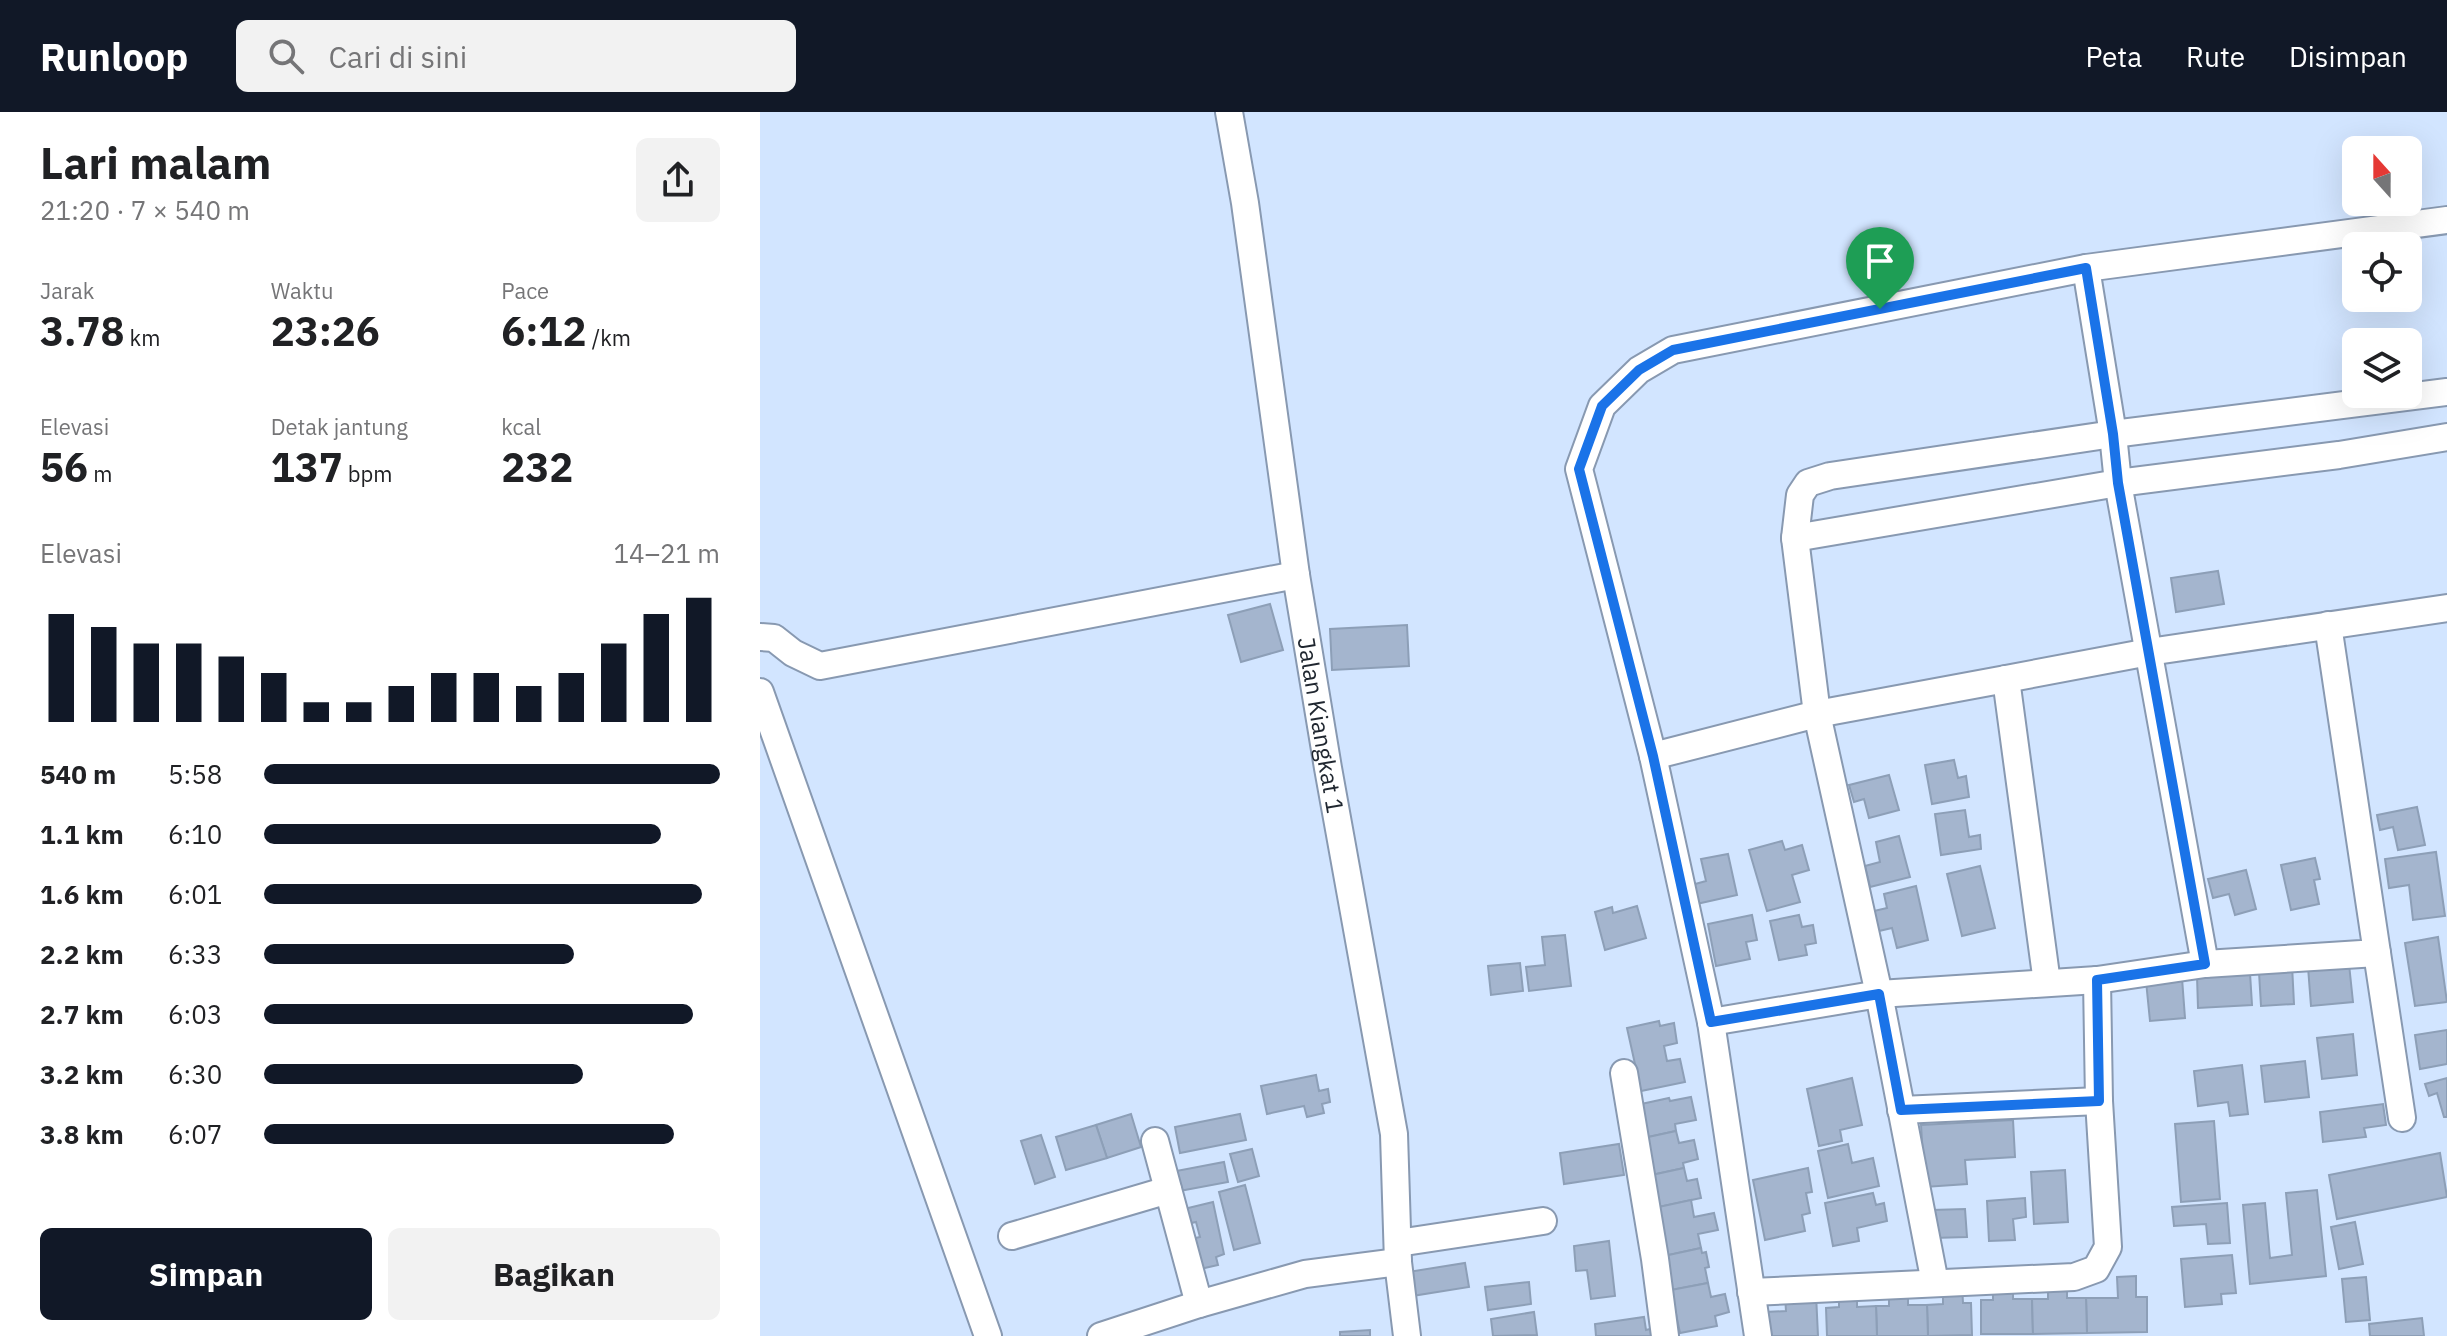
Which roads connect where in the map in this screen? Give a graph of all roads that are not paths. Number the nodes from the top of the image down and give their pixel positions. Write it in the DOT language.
graph roads {
  1 [pos="1229,112"];
  2 [pos="2447,220"];
  3 [pos="2086,268"];
  4 [pos="2447,392"];
  5 [pos="2113,434"];
  6 [pos="2447,437"];
  7 [pos="2118,483"];
  8 [pos="1795,538"];
  9 [pos="1296,575"];
  10 [pos="2447,608"];
  11 [pos="2328,625"];
  12 [pos="760,637"];
  13 [pos="2149,652"];
  14 [pos="2006,679"];
  15 [pos="760,692"];
  16 [pos="1817,714"];
  17 [pos="1653,756"];
  18 [pos="2377,953"];
  19 [pos="2205,964"];
  20 [pos="2097,980"];
  21 [pos="2047,983"];
  22 [pos="1879,994"];
  23 [pos="1711,1022"];
  24 [pos="1624,1073"];
  25 [pos="2099,1101"];
  26 [pos="1901,1110"];
  27 [pos="2402,1118"];
  28 [pos="1155,1141"];
  29 [pos="1168,1190"];
  30 [pos="1543,1221"];
  31 [pos="1012,1236"];
  32 [pos="1398,1253"];
  33 [pos="1935,1283"];
  34 [pos="1751,1292"];
  35 [pos="1199,1304"];
  36 [pos="988,1336"];
  37 [pos="1101,1336"];
  38 [pos="1407,1336"];
  39 [pos="1665,1336"];
  40 [pos="1758,1336"];
  1 -- 9 [label="street, Jalan Kiangkat 1"];
  2 -- 3 [label="street"];
  3 -- 5 [label="street"];
  3 -- 17 [label="street"];
  4 -- 5 [label="street"];
  5 -- 7 [label="street"];
  5 -- 8 [label="street"];
  6 -- 7 [label="street"];
  7 -- 8 [label="street"];
  7 -- 13 [label="street"];
  8 -- 16 [label="street"];
  9 -- 12 [label="street"];
  9 -- 32 [label="street, Jalan Kiangkat 1"];
  10 -- 11 [label="street"];
  11 -- 13 [label="street"];
  11 -- 18 [label="street"];
  13 -- 14 [label="street"];
  13 -- 19 [label="street"];
  14 -- 16 [label="street"];
  14 -- 21 [label="street"];
  15 -- 36 [label="street"];
  16 -- 17 [label="street"];
  16 -- 22 [label="street"];
  17 -- 23 [label="street"];
  18 -- 19 [label="street"];
  18 -- 27 [label="street"];
  19 -- 20 [label="street"];
  20 -- 21 [label="street"];
  20 -- 25 [label="street"];
  21 -- 22 [label="street"];
  22 -- 23 [label="street"];
  22 -- 26 [label="street"];
  23 -- 34 [label="street"];
  24 -- 39 [label="street"];
  25 -- 26 [label="street"];
  25 -- 33 [label="street"];
  26 -- 33 [label="street"];
  28 -- 29 [label="street"];
  29 -- 31 [label="street"];
  29 -- 35 [label="street"];
  30 -- 32 [label="street"];
  32 -- 35 [label="street"];
  32 -- 38 [label="street, Jalan Kiangkat 1"];
  33 -- 34 [label="street"];
  34 -- 40 [label="street"];
  35 -- 37 [label="street"];
}
